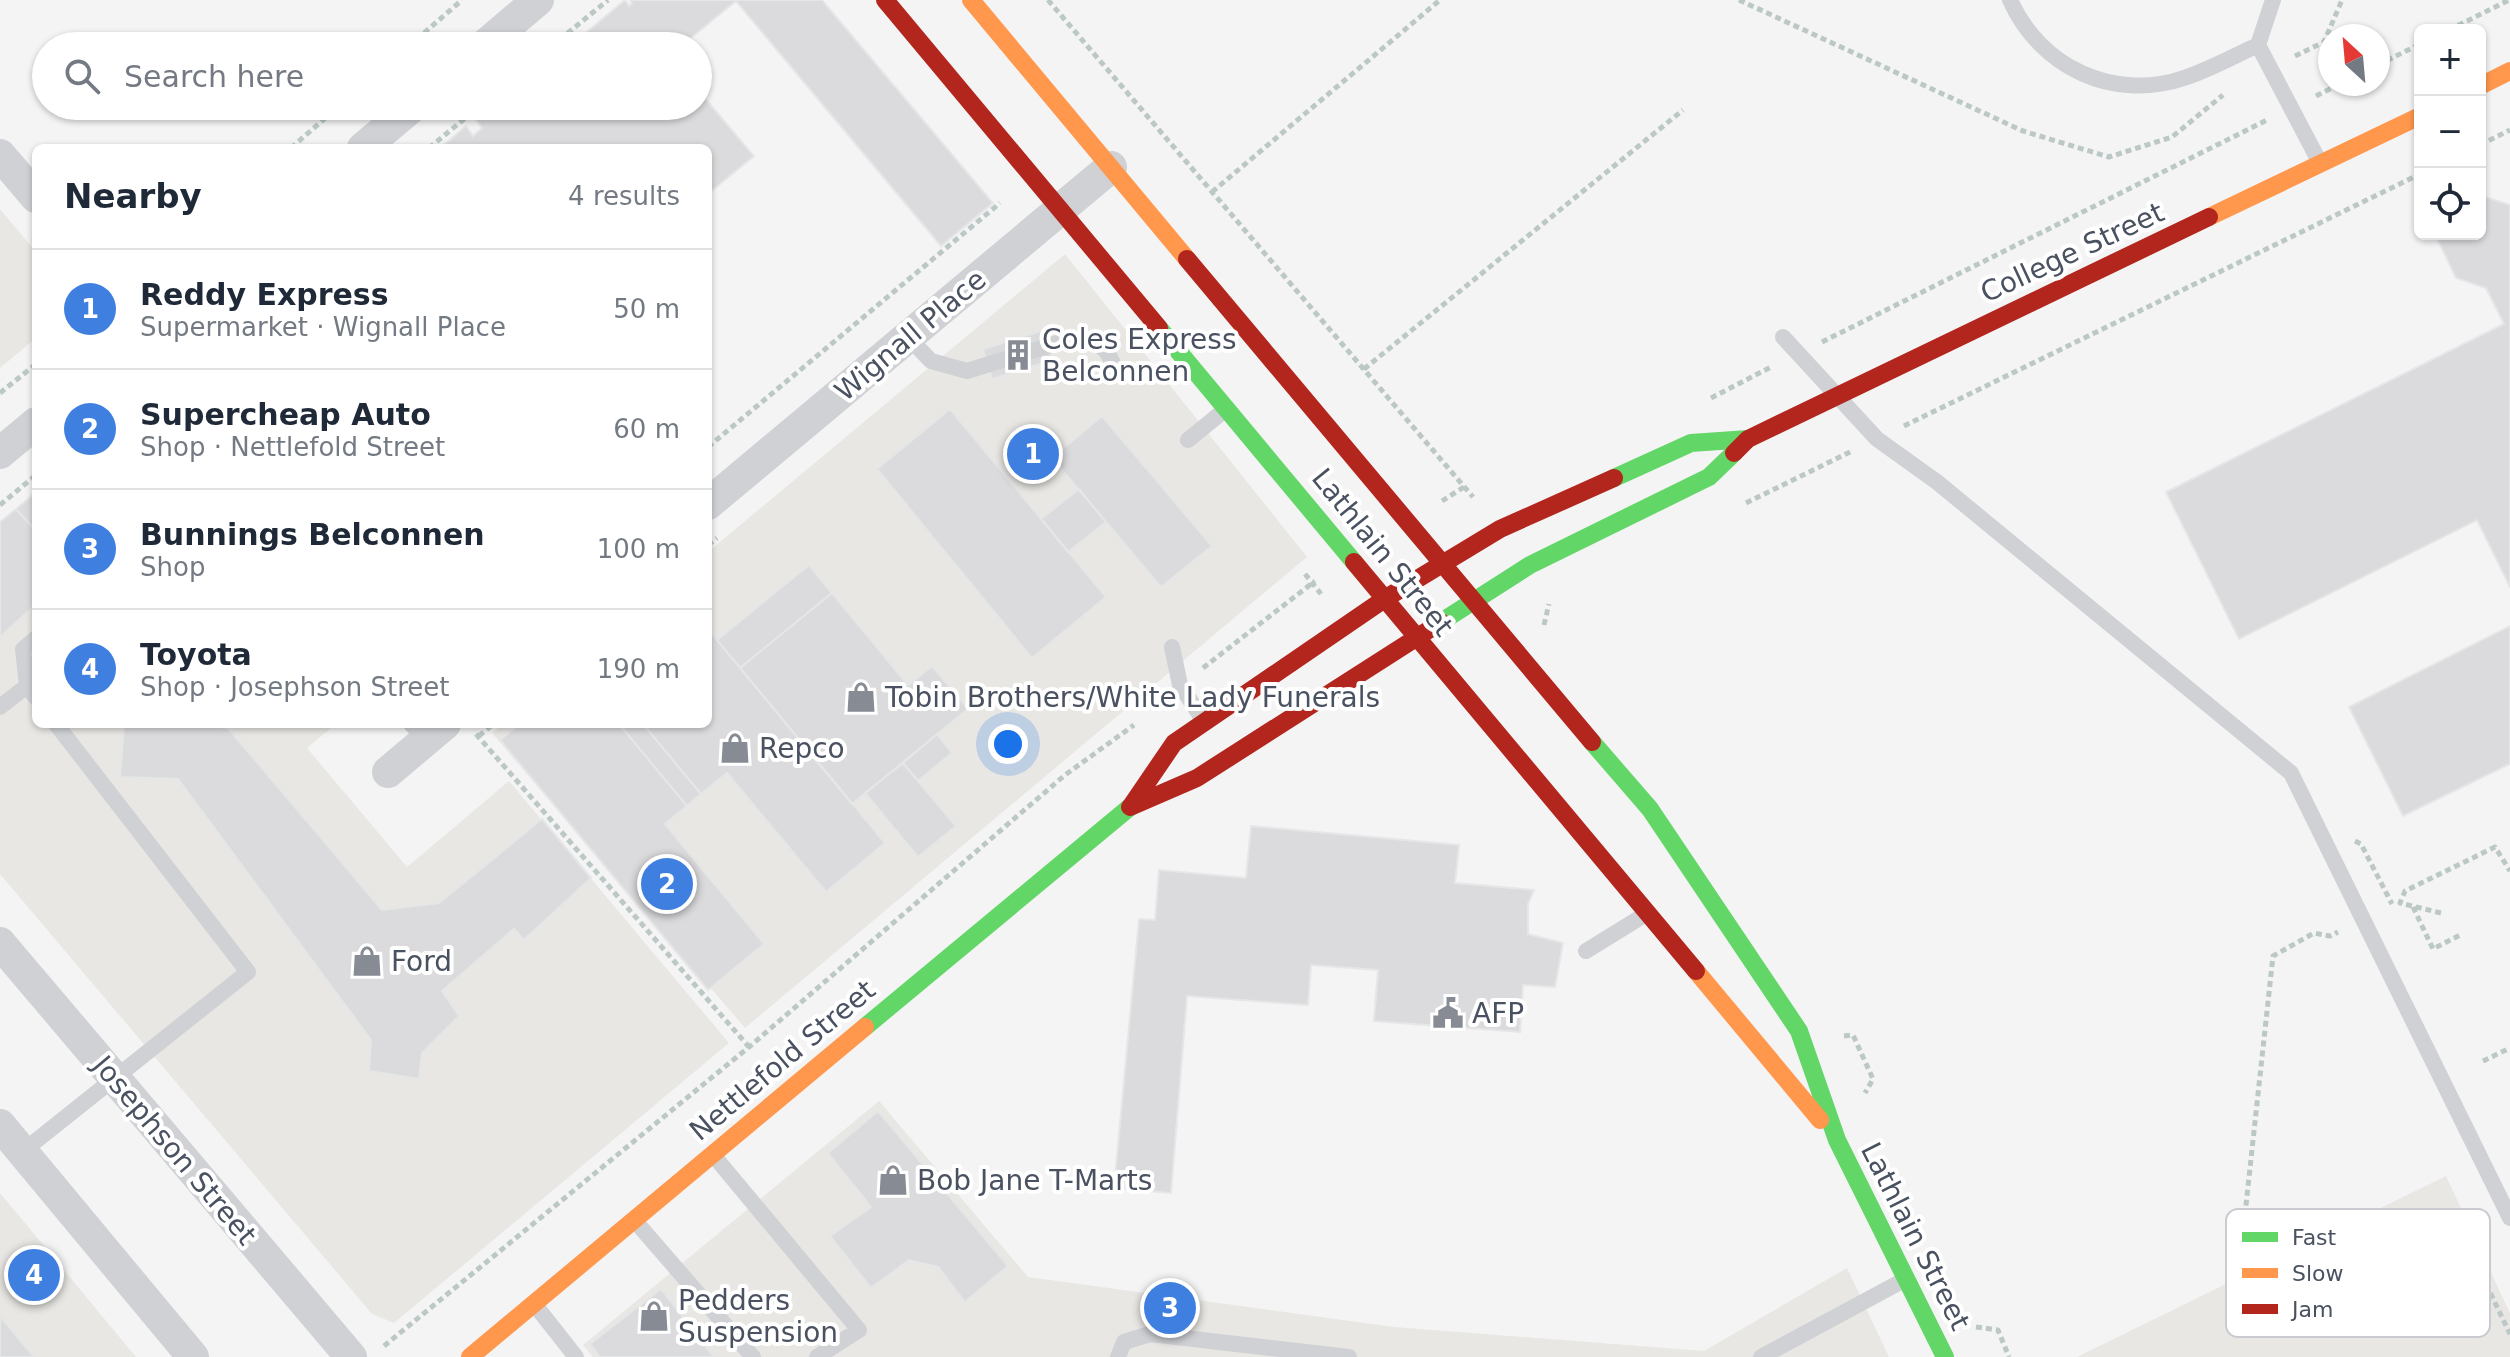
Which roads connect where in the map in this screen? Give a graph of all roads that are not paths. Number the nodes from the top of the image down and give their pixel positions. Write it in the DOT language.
graph roads {
  1 [pos="538,0"];
  2 [pos="885,0"];
  3 [pos="971,0"];
  4 [pos="2010,0"];
  5 [pos="2273,0"];
  6 [pos="500,32"];
  7 [pos="2258,45"];
  8 [pos="2510,71"];
  9 [pos="2486,83"];
  10 [pos="2414,119"];
  11 [pos="396,120"];
  12 [pos="368,144"];
  13 [pos="0,155"];
  14 [pos="2321,165"];
  15 [pos="1111,167"];
  16 [pos="32,192"];
  17 [pos="1061,210"];
  18 [pos="908,337"];
  19 [pos="1783,337"];
  20 [pos="1116,372"];
  21 [pos="1837,395"];
  22 [pos="1227,408"];
  23 [pos="32,426"];
  24 [pos="1748,439"];
  25 [pos="1188,440"];
  26 [pos="0,453"];
  27 [pos="712,501"];
  28 [pos="1443,563"];
  29 [pos="1386,598"];
  30 [pos="1474,601"];
  31 [pos="1417,637"];
  32 [pos="32,641"];
  33 [pos="1172,647"];
  34 [pos="31,692"];
  35 [pos="0,707"];
  36 [pos="1204,723"];
  37 [pos="59,728"];
  38 [pos="427,729"];
  39 [pos="388,772"];
  40 [pos="1131,806"];
  41 [pos="1647,914"];
  42 [pos="0,943"];
  43 [pos="1586,951"];
  44 [pos="115,1078"];
  45 [pos="0,1125"];
  46 [pos="1837,1140"];
  47 [pos="22,1152"];
  48 [pos="713,1154"];
  49 [pos="2510,1218"];
  50 [pos="634,1220"];
  51 [pos="1906,1279"];
  52 [pos="533,1304"];
  53 [pos="492,1350"];
  54 [pos="364,1354"];
  55 [pos="193,1357"];
  56 [pos="470,1357"];
  57 [pos="576,1357"];
  58 [pos="753,1357"];
  59 [pos="817,1357"];
  60 [pos="1118,1357"];
  61 [pos="1349,1357"];
  62 [pos="1761,1357"];
  63 [pos="1945,1357"];
  1 -- 6 [label="street"];
  2 -- 17 [label="street, Lathlain Street"];
  3 -- 15 [label="street, Lathlain Street"];
  4 -- 7 [label="lane"];
  5 -- 7 [label="lane"];
  7 -- 14 [label="lane"];
  8 -- 9 [label="street"];
  10 -- 14 [label="street, College Street"];
  11 -- 12 [label="street"];
  13 -- 16 [label="street"];
  14 -- 21 [label="street, College Street"];
  15 -- 17 [label="street, Wignall Place"];
  15 -- 28 [label="street, Lathlain Street"];
  17 -- 18 [label="street, Wignall Place"];
  17 -- 22 [label="street, Lathlain Street"];
  18 -- 20 [label="lane"];
  18 -- 27 [label="street, Wignall Place"];
  19 -- 21 [label="lane"];
  21 -- 24 [label="street, College Street"];
  21 -- 49 [label="lane"];
  22 -- 25 [label="lane"];
  22 -- 29 [label="street, Lathlain Street"];
  23 -- 26 [label="street"];
  24 -- 28 [label="street, College Street"];
  24 -- 30 [label="street, College Street"];
  28 -- 29 [label="street, Nettlefold Street"];
  28 -- 30 [label="street, Lathlain Street"];
  29 -- 31 [label="street, Lathlain Street"];
  29 -- 36 [label="street, Nettlefold Street"];
  30 -- 31 [label="street, Nettlefold Street"];
  30 -- 46 [label="street, Lathlain Street"];
  31 -- 40 [label="street, Nettlefold Street"];
  31 -- 41 [label="street, Lathlain Street"];
  32 -- 34 [label="lane"];
  33 -- 36 [label="lane"];
  34 -- 35 [label="lane"];
  36 -- 40 [label="street, Nettlefold Street"];
  37 -- 44 [label="lane"];
  38 -- 39 [label="street"];
  40 -- 48 [label="street, Nettlefold Street"];
  41 -- 43 [label="lane"];
  41 -- 46 [label="street, Lathlain Street"];
  42 -- 44 [label="street, Josephson Street"];
  44 -- 47 [label="lane"];
  44 -- 54 [label="street, Josephson Street"];
  45 -- 47 [label="street"];
  46 -- 51 [label="street, Lathlain Street"];
  47 -- 55 [label="street"];
  48 -- 50 [label="street, Nettlefold Street"];
  48 -- 59 [label="lane"];
  50 -- 52 [label="street, Nettlefold Street"];
  50 -- 58 [label="lane"];
  51 -- 62 [label="lane"];
  51 -- 63 [label="street, Lathlain Street"];
  52 -- 53 [label="street, Nettlefold Street"];
  52 -- 57 [label="lane"];
  53 -- 56 [label="street, Nettlefold Street"];
  60 -- 61 [label="lane"];
}
